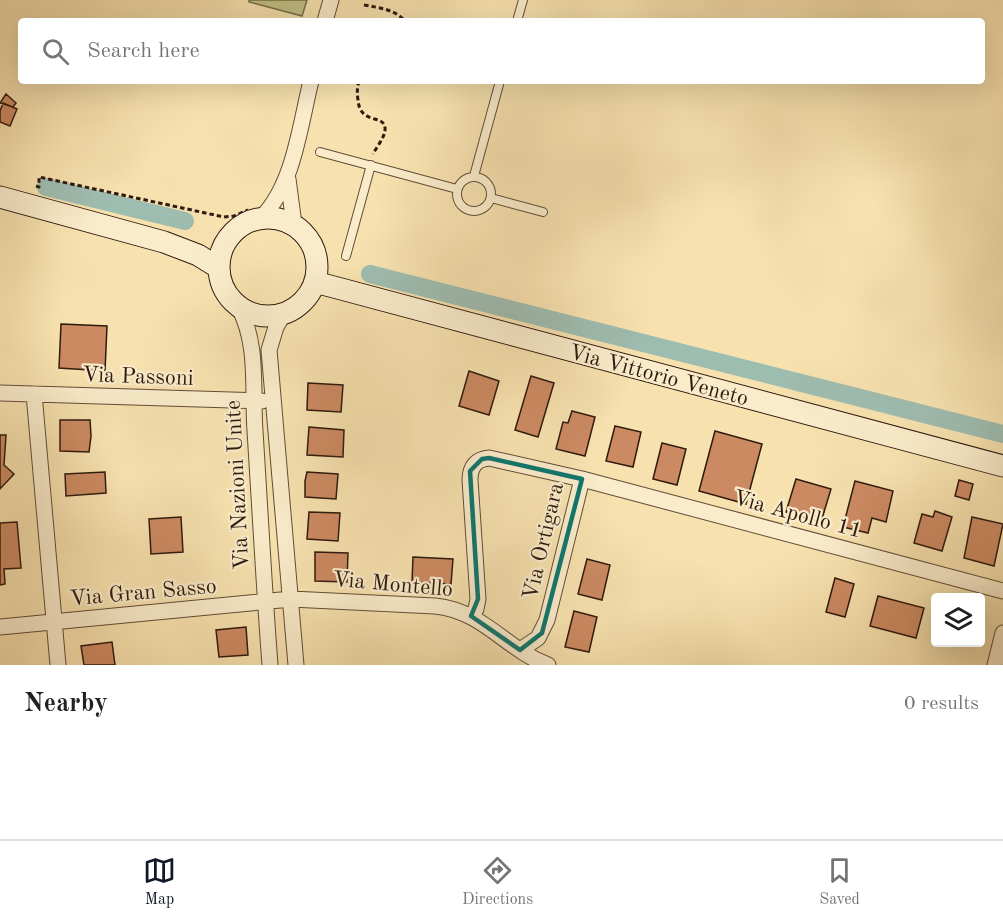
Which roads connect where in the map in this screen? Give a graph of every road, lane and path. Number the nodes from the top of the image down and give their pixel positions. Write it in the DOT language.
graph roads {
  1 [pos="331,0"];
  2 [pos="523,0"];
  3 [pos="364,5"];
  4 [pos="327,18"];
  5 [pos="402,18"];
  6 [pos="518,18"];
  7 [pos="310,84"];
  8 [pos="358,84"];
  9 [pos="499,84"];
  10 [pos="320,152"];
  11 [pos="369,164"];
  12 [pos="288,176"];
  13 [pos="474,176"];
  14 [pos="33,185"];
  15 [pos="457,189"];
  16 [pos="0,197"];
  17 [pos="491,198"];
  18 [pos="258,212"];
  19 [pos="543,212"];
  20 [pos="294,224"];
  21 [pos="226,240"];
  22 [pos="164,242"];
  23 [pos="346,256"];
  24 [pos="219,268"];
  25 [pos="315,282"];
  26 [pos="238,306"];
  27 [pos="284,313"];
  28 [pos="0,393"];
  29 [pos="34,394"];
  30 [pos="253,401"];
  31 [pos="274,401"];
  32 [pos="1003,466"];
  33 [pos="582,479"];
  34 [pos="1003,591"];
  35 [pos="291,599"];
  36 [pos="266,602"];
  37 [pos="471,616"];
  38 [pos="54,622"];
  39 [pos="0,627"];
  40 [pos="1003,633"];
  41 [pos="519,650"];
  42 [pos="58,665"];
  43 [pos="270,665"];
  44 [pos="296,665"];
  45 [pos="548,665"];
  46 [pos="995,665"];
  1 -- 4 [label="street"];
  2 -- 6 [label="lane"];
  3 -- 5 [label="path"];
  7 -- 12 [label="street"];
  8 -- 11 [label="path"];
  9 -- 13 [label="lane"];
  10 -- 11 [label="lane"];
  11 -- 15 [label="lane"];
  11 -- 23 [label="lane"];
  12 -- 18 [label="street"];
  12 -- 20 [label="street"];
  13 -- 15 [label="lane"];
  13 -- 17 [label="lane"];
  14 -- 18 [label="path"];
  15 -- 17 [label="lane"];
  16 -- 22 [label="street"];
  17 -- 19 [label="lane"];
  18 -- 20 [label="street"];
  18 -- 21 [label="street"];
  20 -- 25 [label="street"];
  21 -- 22 [label="street"];
  21 -- 24 [label="street"];
  22 -- 24 [label="street"];
  24 -- 26 [label="street"];
  25 -- 27 [label="street"];
  25 -- 32 [label="street, Via Vittorio Veneto"];
  26 -- 27 [label="street"];
  26 -- 30 [label="street, Via Nazioni Unite"];
  27 -- 31 [label="street, Via Nazioni Unite"];
  28 -- 29 [label="street, Via Passoni"];
  29 -- 30 [label="street, Via Passoni"];
  29 -- 38 [label="street"];
  30 -- 31 [label="street, Via Passoni"];
  30 -- 36 [label="street, Via Nazioni Unite"];
  31 -- 35 [label="street, Via Nazioni Unite"];
  33 -- 34 [label="street, Via Apollo 11"];
  33 -- 37 [label="street, Via Ortigara"];
  33 -- 41 [label="street, Via Ortigara"];
  35 -- 36 [label="street, Via Gran Sasso"];
  35 -- 37 [label="street, Via Montello"];
  35 -- 44 [label="street, Via Nazioni Unite"];
  36 -- 38 [label="street, Via Gran Sasso"];
  36 -- 43 [label="street, Via Nazioni Unite"];
  37 -- 41 [label="street, Via Montello"];
  38 -- 39 [label="street, Via Gran Sasso"];
  38 -- 42 [label="street"];
  40 -- 46 [label="street"];
  41 -- 45 [label="street, Via Montello"];
}
